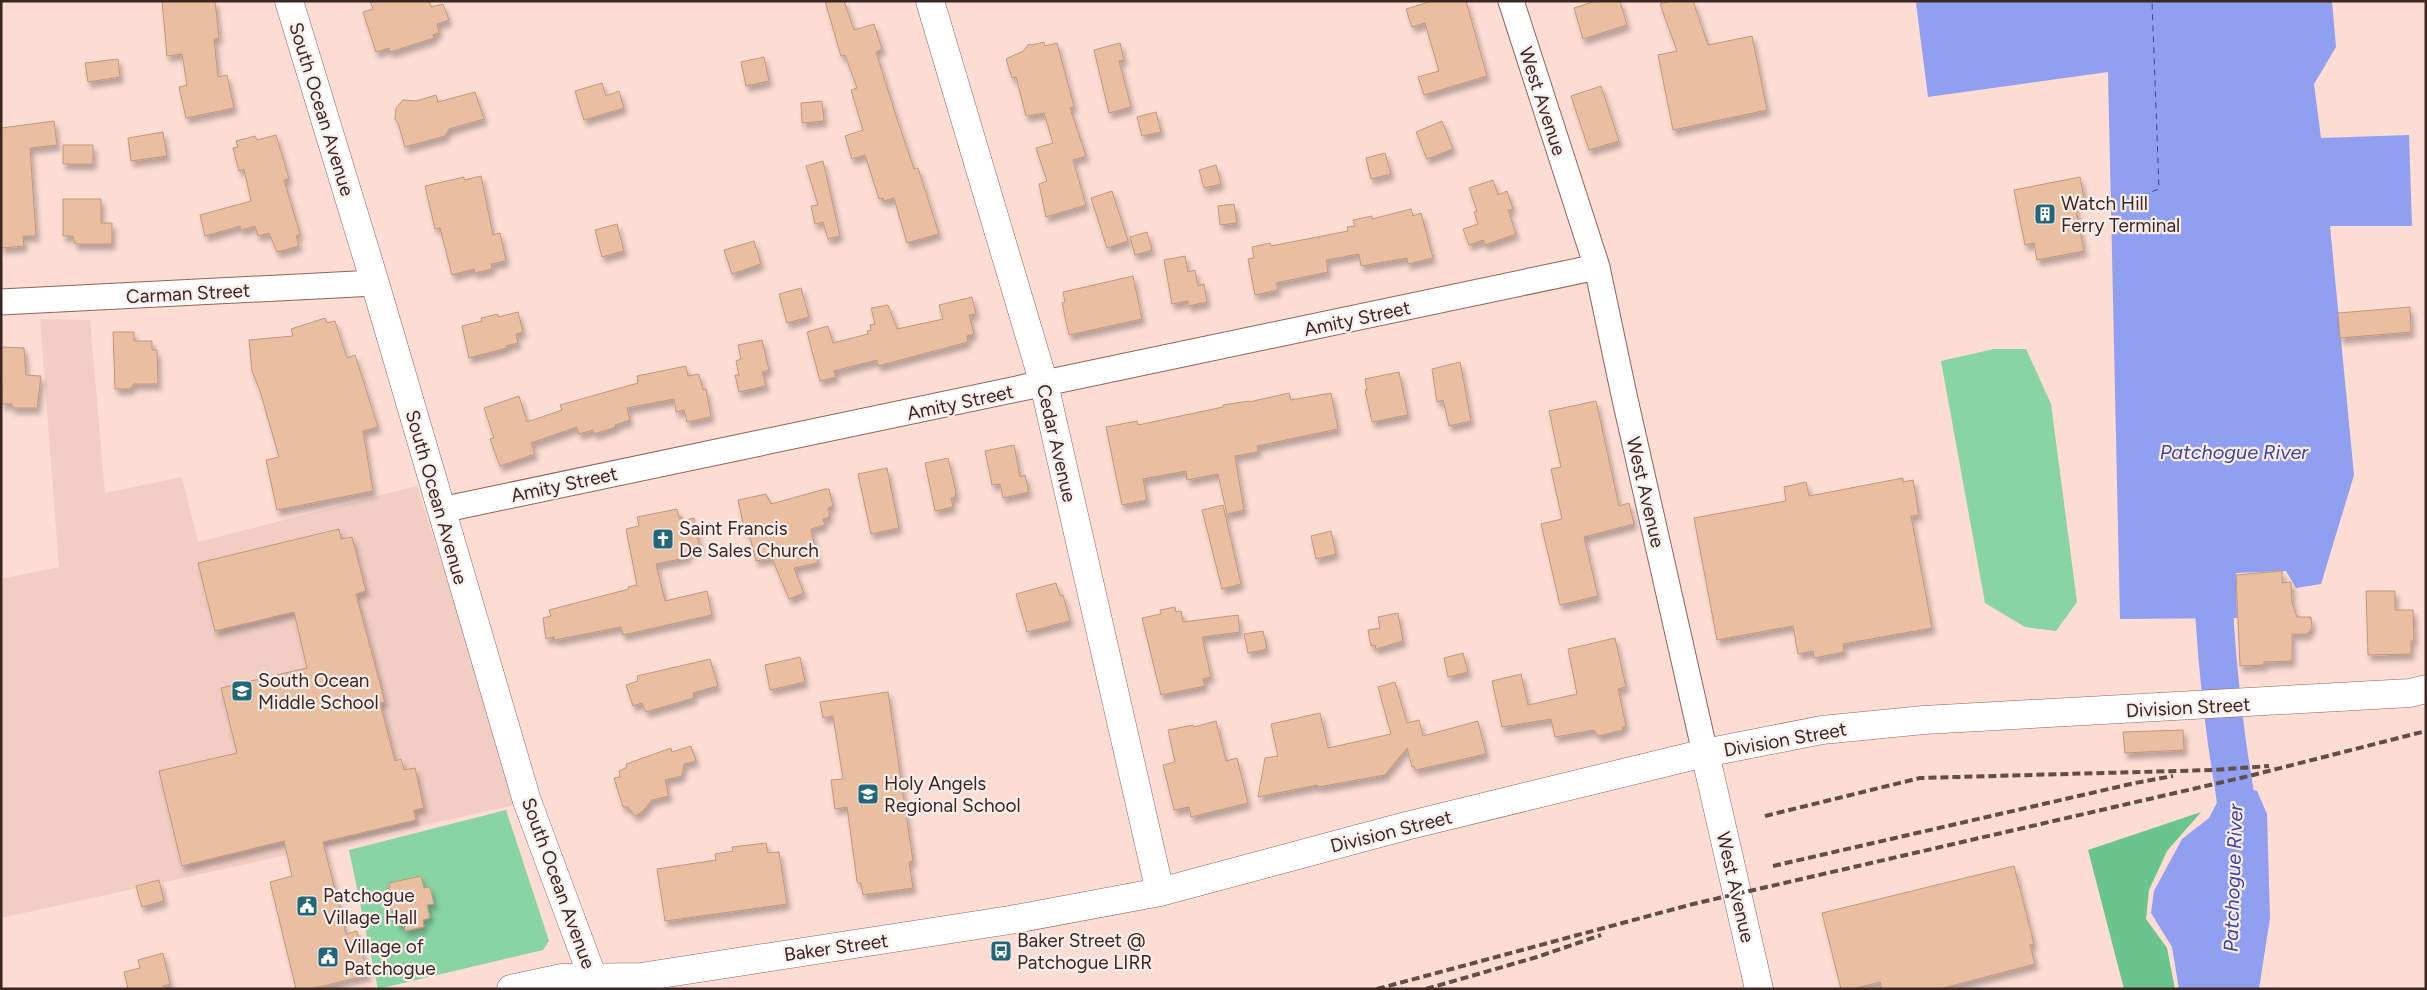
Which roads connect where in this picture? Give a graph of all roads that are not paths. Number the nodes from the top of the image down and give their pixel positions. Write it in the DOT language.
graph roads {
  1 [pos="289,1"];
  2 [pos="930,1"];
  3 [pos="1511,1"];
  4 [pos="1597,267"];
  5 [pos="375,283"];
  6 [pos="1,302"];
  7 [pos="1044,384"];
  8 [pos="441,510"];
  9 [pos="2426,689"];
  10 [pos="1705,753"];
  11 [pos="1160,892"];
  12 [pos="595,983"];
  13 [pos="511,989"];
  14 [pos="1759,989"];
  1 -- 5 [label="street, South Ocean Avenue"];
  2 -- 7 [label="street, Cedar Avenue"];
  3 -- 4 [label="street, West Avenue"];
  4 -- 7 [label="street, Amity Street"];
  4 -- 10 [label="street, West Avenue"];
  5 -- 6 [label="street, Carman Street"];
  5 -- 8 [label="street, South Ocean Avenue"];
  7 -- 8 [label="street, Amity Street"];
  7 -- 11 [label="street, Cedar Avenue"];
  8 -- 12 [label="street, South Ocean Avenue"];
  9 -- 10 [label="street, Division Street"];
  10 -- 11 [label="street, Division Street"];
  10 -- 14 [label="street, West Avenue"];
  11 -- 12 [label="street, Baker Street"];
  12 -- 13 [label="street, Baker Street"];
}
